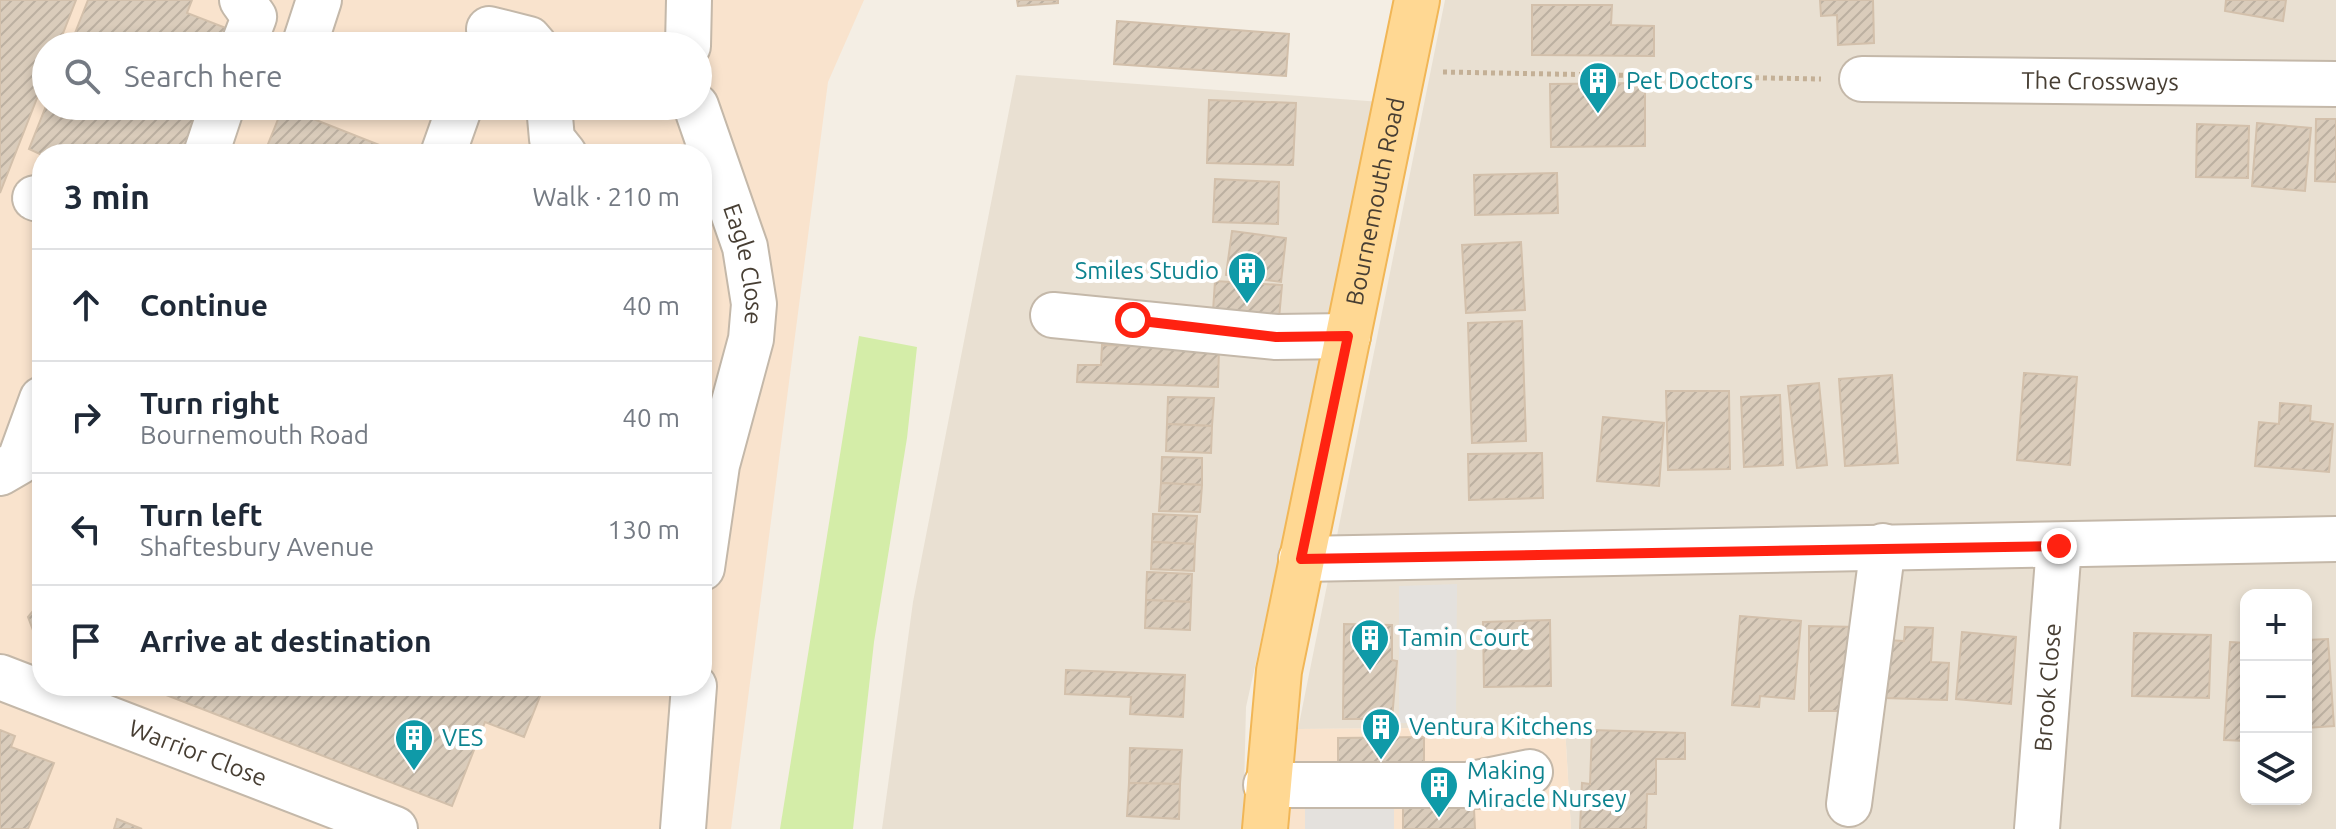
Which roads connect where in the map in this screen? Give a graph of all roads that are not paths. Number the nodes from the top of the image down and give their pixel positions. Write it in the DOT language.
graph roads {
  1 [pos="242,0"];
  2 [pos="319,0"];
  3 [pos="689,0"];
  4 [pos="1417,0"];
  5 [pos="490,25"];
  6 [pos="248,32"];
  7 [pos="309,32"];
  8 [pos="510,32"];
  9 [pos="688,32"];
  10 [pos="1862,79"];
  11 [pos="2336,84"];
  12 [pos="217,120"];
  13 [pos="455,120"];
  14 [pos="550,120"];
  15 [pos="701,120"];
  16 [pos="209,144"];
  17 [pos="447,144"];
  18 [pos="556,144"];
  19 [pos="709,144"];
  20 [pos="712,152"];
  21 [pos="1053,315"];
  22 [pos="1348,336"];
  23 [pos="32,426"];
  24 [pos="0,473"];
  25 [pos="712,499"];
  26 [pos="2336,539"];
  27 [pos="1883,546"];
  28 [pos="2059,546"];
  29 [pos="1301,559"];
  30 [pos="0,677"];
  31 [pos="32,689"];
  32 [pos="49,696"];
  33 [pos="693,696"];
  34 [pos="1530,772"];
  35 [pos="1266,785"];
  36 [pos="1849,804"];
  37 [pos="395,829"];
  38 [pos="683,829"];
  39 [pos="1265,829"];
  40 [pos="2037,829"];
  1 -- 6 [label="street"];
  2 -- 7 [label="street"];
  3 -- 9 [label="street"];
  4 -- 22 [label="main road, Bournemouth Road"];
  5 -- 8 [label="street"];
  10 -- 11 [label="street, The Crossways"];
  12 -- 16 [label="street"];
  13 -- 17 [label="street"];
  14 -- 18 [label="street"];
  15 -- 19 [label="street, Eagle Close"];
  20 -- 25 [label="street, Eagle Close"];
  21 -- 22 [label="street"];
  22 -- 29 [label="main road, Bournemouth Road"];
  23 -- 24 [label="street"];
  26 -- 28 [label="street"];
  27 -- 28 [label="street"];
  27 -- 29 [label="street"];
  27 -- 36 [label="street"];
  28 -- 40 [label="street, Brook Close"];
  29 -- 35 [label="main road, Bournemouth Road"];
  30 -- 31 [label="street, Warrior Close"];
  32 -- 37 [label="street, Warrior Close"];
  33 -- 38 [label="street"];
  34 -- 35 [label="street"];
  35 -- 39 [label="main road, Bournemouth Road"];
}
